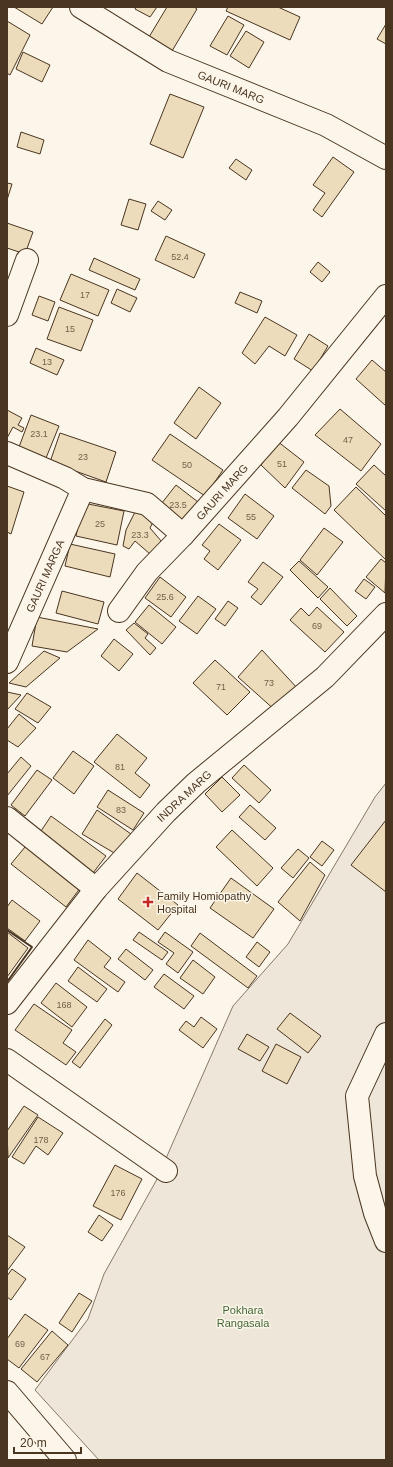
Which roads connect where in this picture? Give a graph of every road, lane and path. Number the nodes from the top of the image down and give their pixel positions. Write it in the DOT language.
graph roads {
  1 [pos="81,7"];
  2 [pos="386,158"];
  3 [pos="27,260"];
  4 [pos="386,296"];
  5 [pos="7,315"];
  6 [pos="7,453"];
  7 [pos="83,489"];
  8 [pos="183,535"];
  9 [pos="119,611"];
  10 [pos="386,614"];
  11 [pos="7,662"];
  12 [pos="7,818"];
  13 [pos="96,889"];
  14 [pos="7,1003"];
  15 [pos="386,1034"];
  16 [pos="7,1060"];
  17 [pos="166,1171"];
  18 [pos="386,1241"];
  19 [pos="7,1392"];
  20 [pos="65,1460"];
  1 -- 2 [label="street, GAURI MARG"];
  3 -- 5 [label="street"];
  4 -- 8 [label="street, GAURI MARG"];
  6 -- 7 [label="street"];
  7 -- 8 [label="street"];
  7 -- 11 [label="street, GAURI MARGA"];
  8 -- 9 [label="street, GAURI MARG"];
  10 -- 13 [label="street, INDRA MARG"];
  12 -- 13 [label="street"];
  13 -- 14 [label="street, INDRA MARG"];
  15 -- 18 [label="street"];
  16 -- 17 [label="street"];
  19 -- 20 [label="street"];
}
